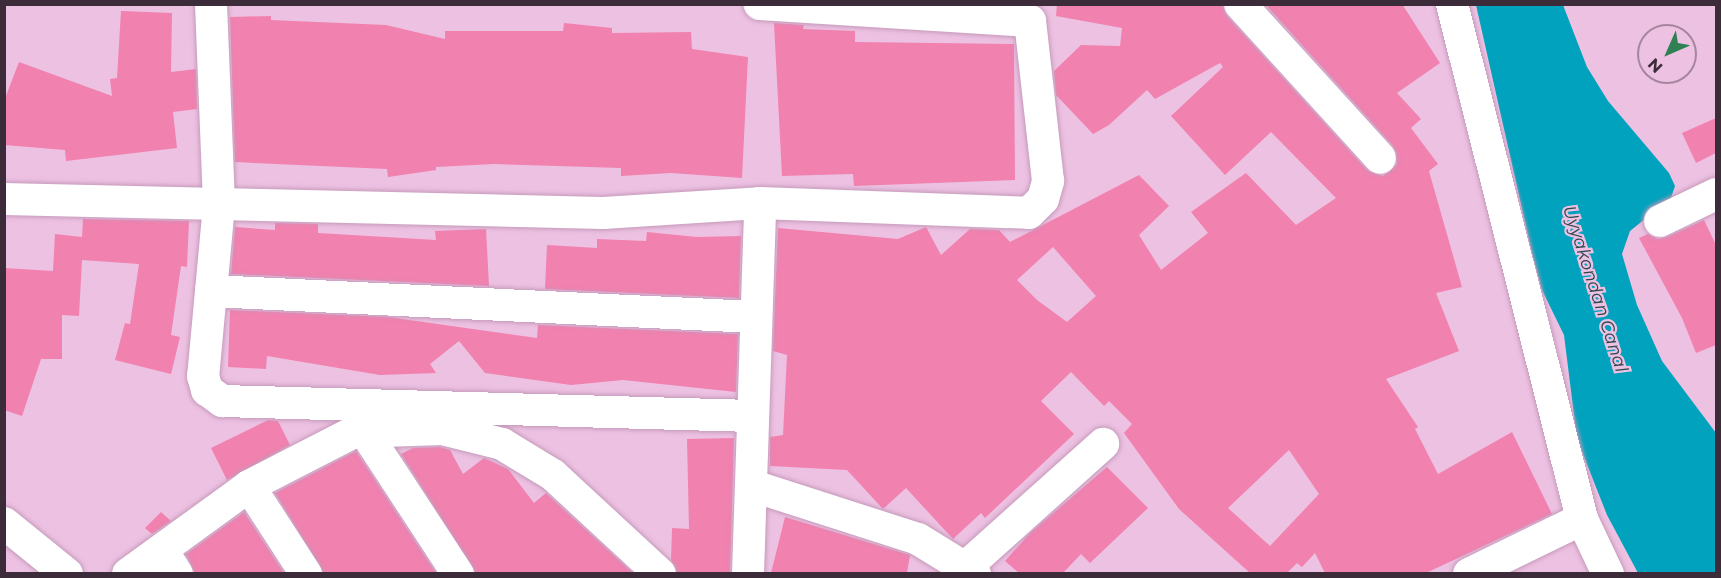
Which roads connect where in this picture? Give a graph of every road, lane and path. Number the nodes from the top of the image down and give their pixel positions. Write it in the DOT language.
graph roads {
  1 [pos="211,4"];
  2 [pos="760,4"];
  3 [pos="1240,4"];
  4 [pos="1452,4"];
  5 [pos="1039,13"];
  6 [pos="1380,158"];
  7 [pos="4,199"];
  8 [pos="760,203"];
  9 [pos="1714,203"];
  10 [pos="219,205"];
  11 [pos="1660,221"];
  12 [pos="211,291"];
  13 [pos="755,317"];
  14 [pos="751,416"];
  15 [pos="365,432"];
  16 [pos="1103,444"];
  17 [pos="249,486"];
  18 [pos="753,486"];
  19 [pos="1582,519"];
  20 [pos="4,523"];
  21 [pos="170,562"];
  22 [pos="971,570"];
  23 [pos="67,573"];
  24 [pos="128,573"];
  25 [pos="306,573"];
  26 [pos="458,573"];
  27 [pos="660,573"];
  28 [pos="748,573"];
  29 [pos="1469,573"];
  30 [pos="1608,573"];
  1 -- 10 [label="street"];
  2 -- 5 [label="street"];
  3 -- 6 [label="street"];
  4 -- 19 [label="street"];
  5 -- 8 [label="street"];
  7 -- 10 [label="street"];
  8 -- 10 [label="street"];
  8 -- 13 [label="street"];
  9 -- 11 [label="street"];
  10 -- 12 [label="street"];
  12 -- 13 [label="street"];
  12 -- 14 [label="street"];
  13 -- 14 [label="street"];
  14 -- 18 [label="street"];
  15 -- 17 [label="street"];
  15 -- 26 [label="street"];
  15 -- 27 [label="street"];
  16 -- 22 [label="street"];
  17 -- 21 [label="street"];
  17 -- 25 [label="street"];
  18 -- 22 [label="street"];
  18 -- 28 [label="street"];
  19 -- 29 [label="street"];
  19 -- 30 [label="street"];
  20 -- 23 [label="street"];
  21 -- 24 [label="street"];
}
